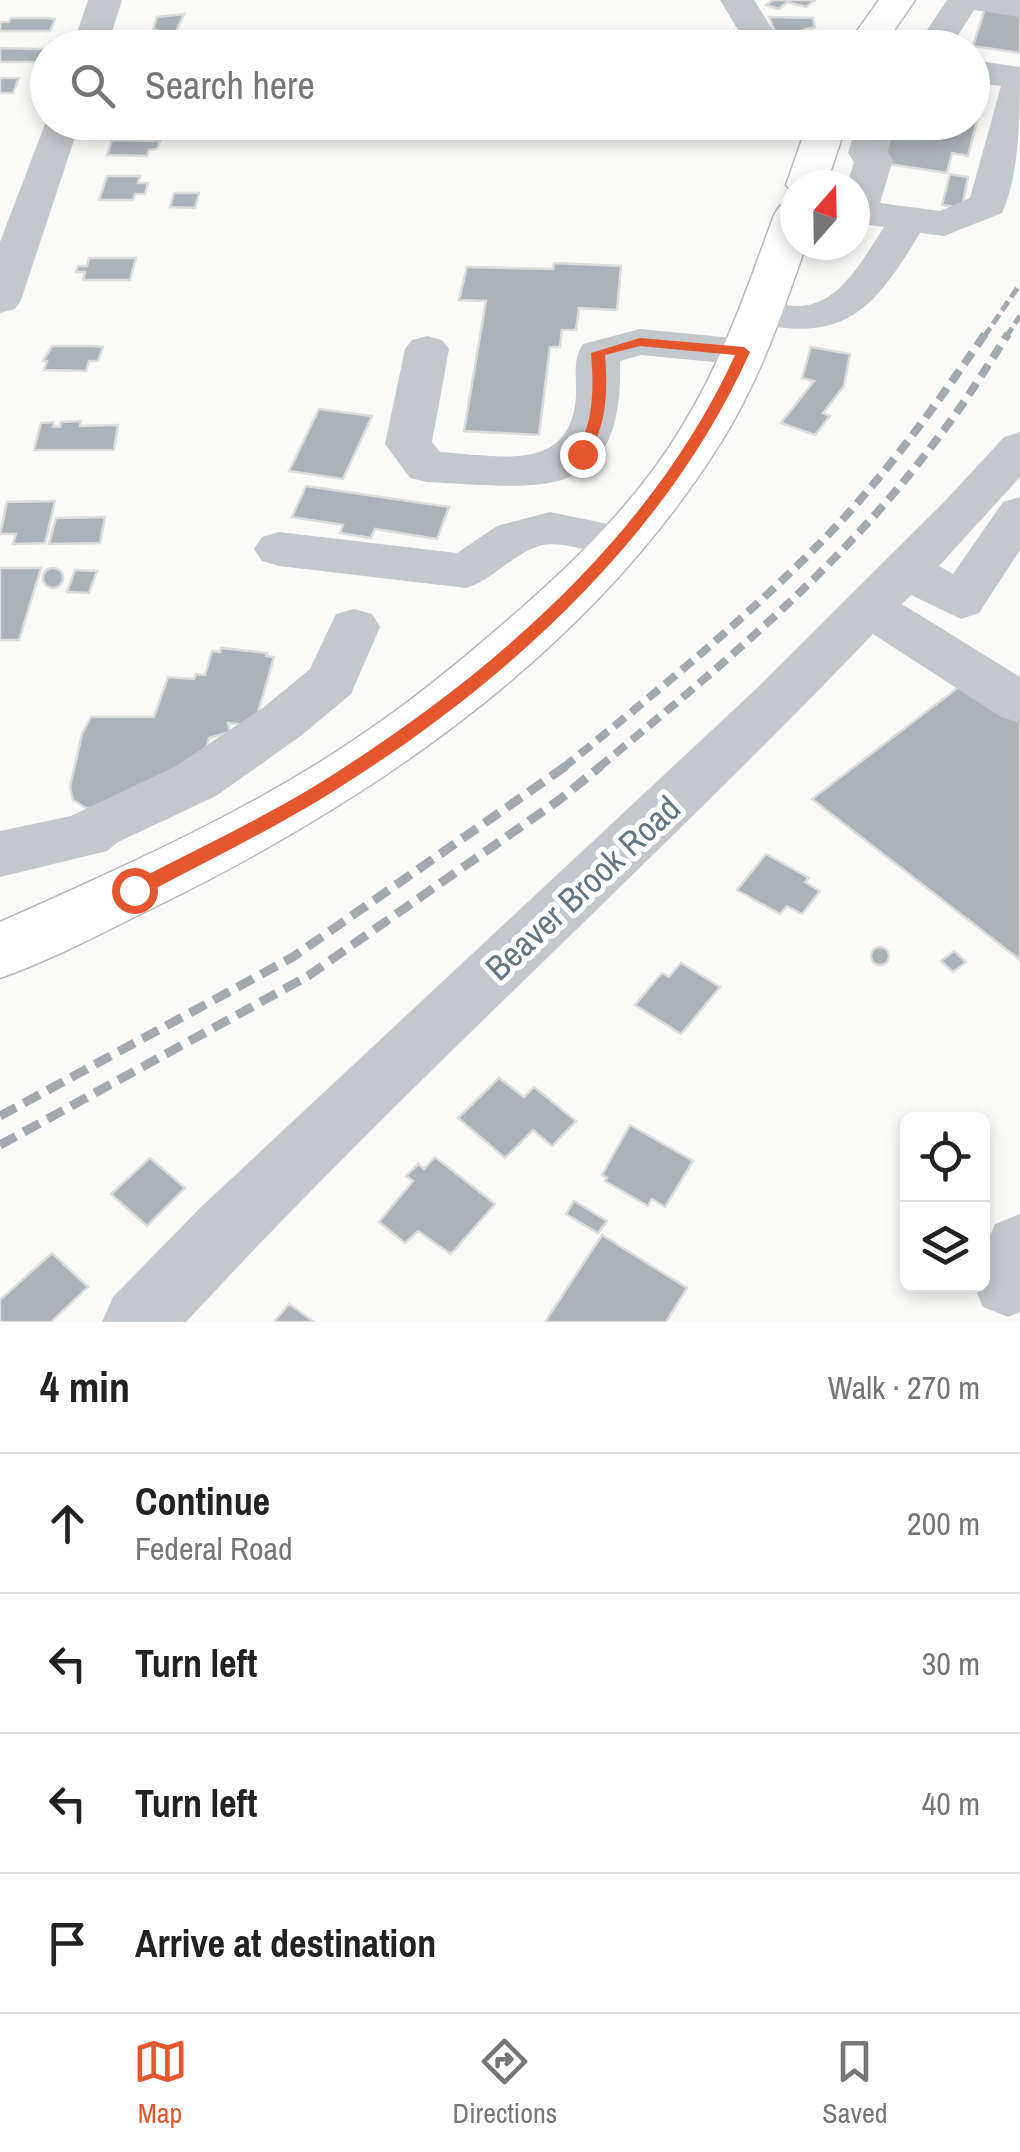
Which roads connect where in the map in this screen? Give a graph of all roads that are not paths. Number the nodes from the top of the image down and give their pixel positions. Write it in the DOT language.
graph roads {
  1 [pos="105,0"];
  2 [pos="737,0"];
  3 [pos="897,0"];
  4 [pos="964,0"];
  5 [pos="972,0"];
  6 [pos="1020,7"];
  7 [pos="94,30"];
  8 [pos="756,30"];
  9 [pos="876,30"];
  10 [pos="944,30"];
  11 [pos="990,74"];
  12 [pos="1020,80"];
  13 [pos="56,140"];
  14 [pos="822,140"];
  15 [pos="871,140"];
  16 [pos="811,170"];
  17 [pos="870,171"];
  18 [pos="870,213"];
  19 [pos="909,219"];
  20 [pos="780,256"];
  21 [pos="0,300"];
  22 [pos="752,332"];
  23 [pos="427,349"];
  24 [pos="1020,447"];
  25 [pos="1008,505"];
  26 [pos="620,542"];
  27 [pos="279,549"];
  28 [pos="888,589"];
  29 [pos="354,627"];
  30 [pos="1020,704"];
  31 [pos="0,854"];
  32 [pos="0,951"];
  33 [pos="138,1322"];
  1 -- 7 [label="street"];
  2 -- 8 [label="street"];
  3 -- 9 [label="main road"];
  4 -- 10 [label="street"];
  5 -- 6 [label="street"];
  11 -- 12 [label="street"];
  12 -- 19 [label="street"];
  13 -- 21 [label="street"];
  14 -- 16 [label="main road"];
  15 -- 17 [label="street"];
  18 -- 19 [label="street"];
  19 -- 22 [label="street"];
  20 -- 22 [label="main road"];
  22 -- 23 [label="street"];
  22 -- 26 [label="main road"];
  24 -- 25 [label="street, Beaver Brook Road"];
  25 -- 28 [label="street, Beaver Brook Road"];
  26 -- 27 [label="street"];
  26 -- 32 [label="main road"];
  28 -- 30 [label="street"];
  28 -- 33 [label="street, Beaver Brook Road"];
  29 -- 31 [label="street"];
}
